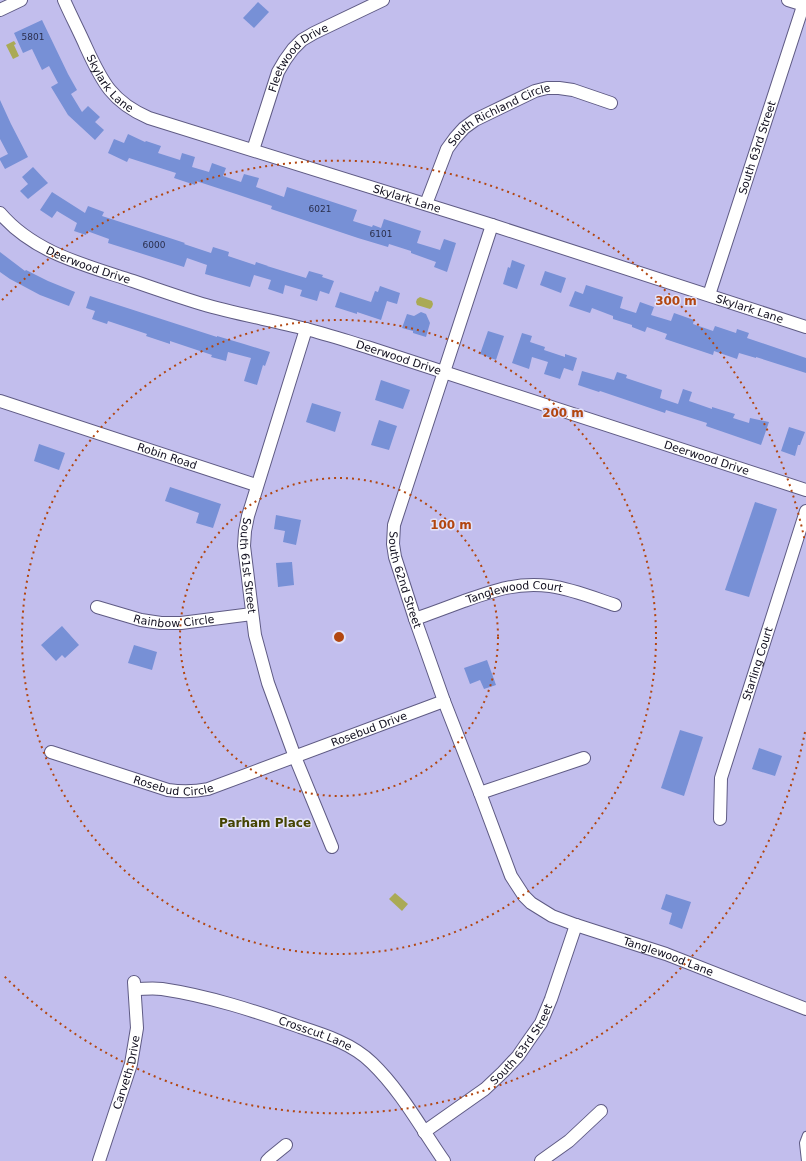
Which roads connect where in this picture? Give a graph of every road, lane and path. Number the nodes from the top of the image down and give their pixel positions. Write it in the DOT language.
graph roads {
  1 [pos="21,0"];
  2 [pos="64,0"];
  3 [pos="383,0"];
  4 [pos="788,0"];
  5 [pos="804,3"];
  6 [pos="0,10"];
  7 [pos="611,103"];
  8 [pos="253,150"];
  9 [pos="426,204"];
  10 [pos="0,212"];
  11 [pos="492,225"];
  12 [pos="709,295"];
  13 [pos="806,327"];
  14 [pos="306,329"];
  15 [pos="444,372"];
  16 [pos="0,401"];
  17 [pos="256,485"];
  18 [pos="806,490"];
  19 [pos="806,511"];
  20 [pos="615,605"];
  21 [pos="97,607"];
  22 [pos="252,614"];
  23 [pos="416,619"];
  24 [pos="444,701"];
  25 [pos="51,752"];
  26 [pos="294,757"];
  27 [pos="584,758"];
  28 [pos="480,793"];
  29 [pos="720,819"];
  30 [pos="332,847"];
  31 [pos="531,903"];
  32 [pos="576,925"];
  33 [pos="134,985"];
  34 [pos="806,1009"];
  35 [pos="601,1111"];
  36 [pos="424,1132"];
  37 [pos="806,1135"];
  38 [pos="286,1145"];
  39 [pos="99,1161"];
  40 [pos="267,1161"];
  41 [pos="444,1161"];
  42 [pos="541,1161"];
  43 [pos="805,1161"];
  1 -- 6 [label="street"];
  2 -- 8 [label="street, Skylark Lane"];
  3 -- 8 [label="street, Fleetwood Drive"];
  4 -- 5 [label="street"];
  5 -- 12 [label="street, South 63rd Street"];
  7 -- 9 [label="street, South Richland Circle"];
  8 -- 9 [label="street, Skylark Lane"];
  9 -- 11 [label="street, Skylark Lane"];
  10 -- 14 [label="street, Deerwood Drive"];
  11 -- 12 [label="street, Skylark Lane"];
  11 -- 15 [label="street, South 62nd Street"];
  12 -- 13 [label="street, Skylark Lane"];
  14 -- 15 [label="street, Deerwood Drive"];
  14 -- 17 [label="street, South 61st Street"];
  15 -- 18 [label="street, Deerwood Drive"];
  15 -- 23 [label="street, South 62nd Street"];
  16 -- 17 [label="street, Robin Road"];
  17 -- 22 [label="street, South 61st Street"];
  19 -- 29 [label="street, Starling Court"];
  20 -- 23 [label="street, Tanglewood Court"];
  21 -- 22 [label="street, Rainbow Circle"];
  22 -- 26 [label="street, South 61st Street"];
  23 -- 24 [label="street, South 62nd Street"];
  24 -- 26 [label="street, Rosebud Drive"];
  24 -- 28 [label="street, South 62nd Street"];
  25 -- 26 [label="street, Rosebud Circle"];
  26 -- 30 [label="street, South 61st Street"];
  27 -- 28 [label="street"];
  28 -- 31 [label="street, South 62nd Street"];
  31 -- 32 [label="street, Tanglewood Lane"];
  32 -- 34 [label="street, Tanglewood Lane"];
  32 -- 36 [label="street, South 63rd Street"];
  33 -- 36 [label="street, Crosscut Lane"];
  33 -- 39 [label="street, Carveth Drive"];
  35 -- 42 [label="street"];
  36 -- 41 [label="street, Crosscut Lane"];
  37 -- 43 [label="lane"];
  38 -- 40 [label="street"];
}
